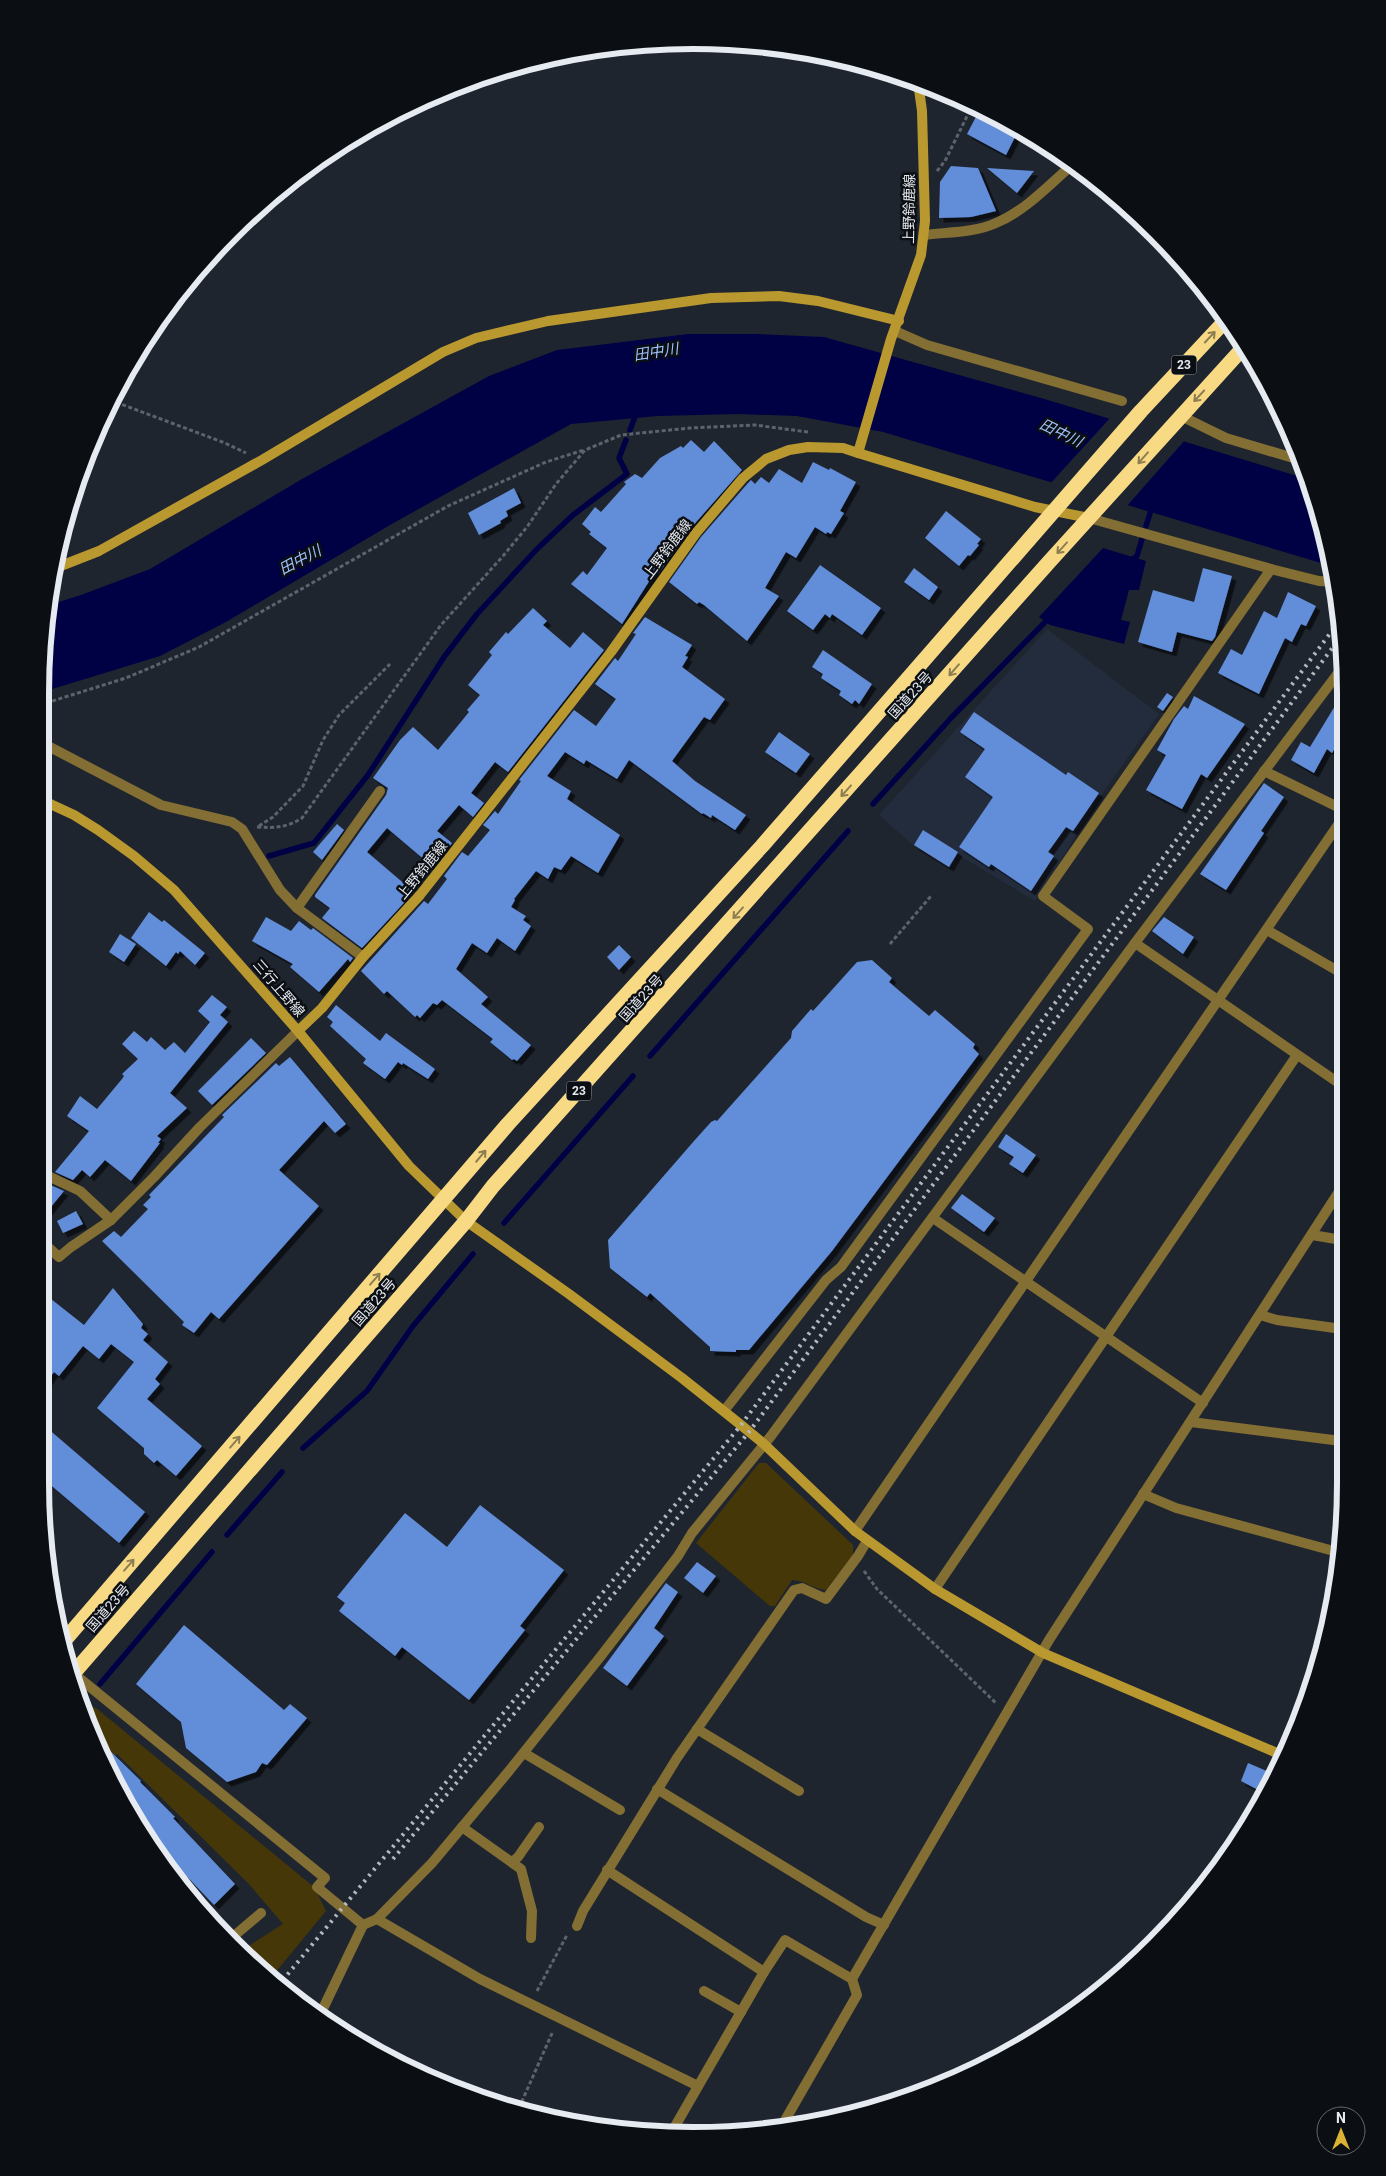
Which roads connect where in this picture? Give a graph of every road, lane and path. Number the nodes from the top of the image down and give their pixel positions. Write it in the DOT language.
graph roads {
  1 [pos="919,90"];
  2 [pos="969,111"];
  3 [pos="1067,169"];
  4 [pos="924,178"];
  5 [pos="924,235"];
  6 [pos="899,320"];
  7 [pos="1222,325"];
  8 [pos="893,335"];
  9 [pos="1240,353"];
  10 [pos="1122,401"];
  11 [pos="118,403"];
  12 [pos="1178,419"];
  13 [pos="829,447"];
  14 [pos="585,450"];
  15 [pos="858,453"];
  16 [pos="1292,458"];
  17 [pos="262,460"];
  18 [pos="1058,507"];
  19 [pos="1092,515"];
  20 [pos="61,566"];
  21 [pos="1271,570"];
  22 [pos="1327,582"];
  23 [pos="390,664"];
  24 [pos="1337,674"];
  25 [pos="49,701"];
  26 [pos="49,747"];
  27 [pos="1264,770"];
  28 [pos="380,791"];
  29 [pos="49,803"];
  30 [pos="1337,806"];
  31 [pos="1337,826"];
  32 [pos="256,827"];
  33 [pos="242,829"];
  34 [pos="931,896"];
  35 [pos="297,908"];
  36 [pos="1266,930"];
  37 [pos="1135,943"];
  38 [pos="890,944"];
  39 [pos="364,956"];
  40 [pos="1337,971"];
  41 [pos="1218,1001"];
  42 [pos="298,1031"];
  43 [pos="1297,1055"];
  44 [pos="1337,1082"];
  45 [pos="49,1176"];
  46 [pos="1337,1195"];
  47 [pos="443,1200"];
  48 [pos="933,1218"];
  49 [pos="111,1220"];
  50 [pos="466,1221"];
  51 [pos="1312,1235"];
  52 [pos="1337,1239"];
  53 [pos="49,1248"];
  54 [pos="1026,1282"];
  55 [pos="1260,1315"];
  56 [pos="1337,1328"];
  57 [pos="1106,1337"];
  58 [pos="1203,1403"];
  59 [pos="724,1411"];
  60 [pos="1191,1422"];
  61 [pos="1337,1440"];
  62 [pos="764,1444"];
  63 [pos="1143,1494"];
  64 [pos="854,1532"];
  65 [pos="867,1540"];
  66 [pos="1334,1550"];
  67 [pos="858,1556"];
  68 [pos="935,1589"];
  69 [pos="68,1637"];
  70 [pos="1043,1653"];
  71 [pos="77,1669"];
  72 [pos="81,1682"];
  73 [pos="1007,1713"];
  74 [pos="698,1729"];
  75 [pos="524,1752"];
  76 [pos="1278,1753"];
  77 [pos="657,1789"];
  78 [pos="799,1791"];
  79 [pos="620,1810"];
  80 [pos="462,1827"];
  81 [pos="539,1827"];
  82 [pos="512,1862"];
  83 [pos="607,1870"];
  84 [pos="261,1913"];
  85 [pos="377,1919"];
  86 [pos="363,1925"];
  87 [pos="884,1925"];
  88 [pos="577,1926"];
  89 [pos="234,1936"];
  90 [pos="531,1938"];
  91 [pos="764,1972"];
  92 [pos="852,1979"];
  93 [pos="704,1991"];
  94 [pos="528,2003"];
  95 [pos="322,2010"];
  96 [pos="741,2012"];
  97 [pos="560,2016"];
  98 [pos="698,2086"];
  99 [pos="521,2104"];
  100 [pos="785,2121"];
  101 [pos="675,2127"];
  1 -- 4 [label="street, 上野鈴鹿線"];
  2 -- 4 [label="path"];
  3 -- 5 [label="street"];
  4 -- 5 [label="street, 上野鈴鹿線"];
  5 -- 6 [label="street, 上野鈴鹿線"];
  6 -- 8 [label="street, 上野鈴鹿線"];
  6 -- 17 [label="street"];
  18 -- 7 [label="highway, 国道23号 / 23, one-way"];
  8 -- 10 [label="street"];
  8 -- 15 [label="street, 上野鈴鹿線"];
  9 -- 12 [label="highway, 国道23号 / 23, one-way"];
  11 -- 17 [label="path"];
  12 -- 16 [label="street"];
  12 -- 19 [label="highway, 国道23号 / 23, one-way"];
  13 -- 14 [label="path"];
  13 -- 15 [label="street, 上野鈴鹿線"];
  13 -- 39 [label="street, 上野鈴鹿線"];
  14 -- 25 [label="path"];
  14 -- 32 [label="path"];
  15 -- 18 [label="street"];
  17 -- 20 [label="street"];
  18 -- 19 [label="street"];
  47 -- 18 [label="highway, 国道23号 / 23, one-way"];
  19 -- 21 [label="street"];
  19 -- 50 [label="highway, 国道23号 / 23, one-way"];
  21 -- 22 [label="street"];
  21 -- 59 [label="street"];
  23 -- 32 [label="path"];
  24 -- 27 [label="street"];
  26 -- 33 [label="street"];
  27 -- 30 [label="street"];
  27 -- 37 [label="street"];
  28 -- 35 [label="street"];
  29 -- 42 [label="street, 三行上野線"];
  31 -- 36 [label="street"];
  32 -- 33 [label="path"];
  33 -- 35 [label="street"];
  34 -- 38 [label="path"];
  35 -- 39 [label="street"];
  36 -- 40 [label="street"];
  36 -- 41 [label="street"];
  37 -- 41 [label="street"];
  37 -- 48 [label="street"];
  39 -- 42 [label="street, 上野鈴鹿線"];
  41 -- 43 [label="street"];
  41 -- 54 [label="street"];
  42 -- 47 [label="street, 三行上野線"];
  42 -- 49 [label="street"];
  43 -- 44 [label="street"];
  43 -- 57 [label="street"];
  45 -- 49 [label="street"];
  46 -- 51 [label="street"];
  47 -- 50 [label="street, 三行上野線"];
  69 -- 47 [label="highway, 国道23号 / 23, one-way"];
  48 -- 54 [label="street"];
  48 -- 62 [label="street"];
  49 -- 53 [label="street"];
  50 -- 59 [label="street, 三行上野線"];
  50 -- 71 [label="highway, 国道23号 / 23"];
  51 -- 52 [label="street"];
  51 -- 55 [label="street"];
  54 -- 57 [label="street"];
  54 -- 64 [label="street"];
  55 -- 56 [label="street"];
  55 -- 58 [label="street"];
  57 -- 58 [label="street"];
  57 -- 68 [label="street"];
  58 -- 60 [label="street"];
  59 -- 62 [label="street, 三行上野線"];
  60 -- 61 [label="street"];
  60 -- 63 [label="street"];
  62 -- 64 [label="street, 三行上野線"];
  62 -- 75 [label="street"];
  63 -- 66 [label="street"];
  63 -- 70 [label="street"];
  64 -- 65 [label="street, 三行上野線"];
  65 -- 67 [label="street"];
  65 -- 68 [label="street, 三行上野線"];
  67 -- 73 [label="path"];
  67 -- 74 [label="street"];
  68 -- 70 [label="street, 三行上野線"];
  70 -- 73 [label="street"];
  70 -- 76 [label="street, 三行上野線"];
  72 -- 86 [label="street"];
  73 -- 87 [label="street"];
  74 -- 77 [label="street"];
  74 -- 78 [label="street"];
  75 -- 79 [label="street"];
  75 -- 80 [label="street"];
  77 -- 83 [label="street"];
  77 -- 87 [label="street"];
  80 -- 82 [label="street"];
  80 -- 85 [label="street"];
  81 -- 82 [label="street"];
  82 -- 90 [label="street"];
  83 -- 88 [label="street"];
  83 -- 91 [label="street"];
  84 -- 89 [label="street"];
  85 -- 86 [label="street"];
  85 -- 94 [label="street"];
  86 -- 95 [label="street"];
  87 -- 92 [label="street"];
  88 -- 94 [label="path"];
  91 -- 92 [label="street"];
  91 -- 96 [label="street"];
  92 -- 100 [label="street"];
  93 -- 96 [label="street"];
  94 -- 97 [label="street"];
  96 -- 98 [label="street"];
  97 -- 98 [label="street"];
  97 -- 99 [label="path"];
  98 -- 101 [label="street"];
}
